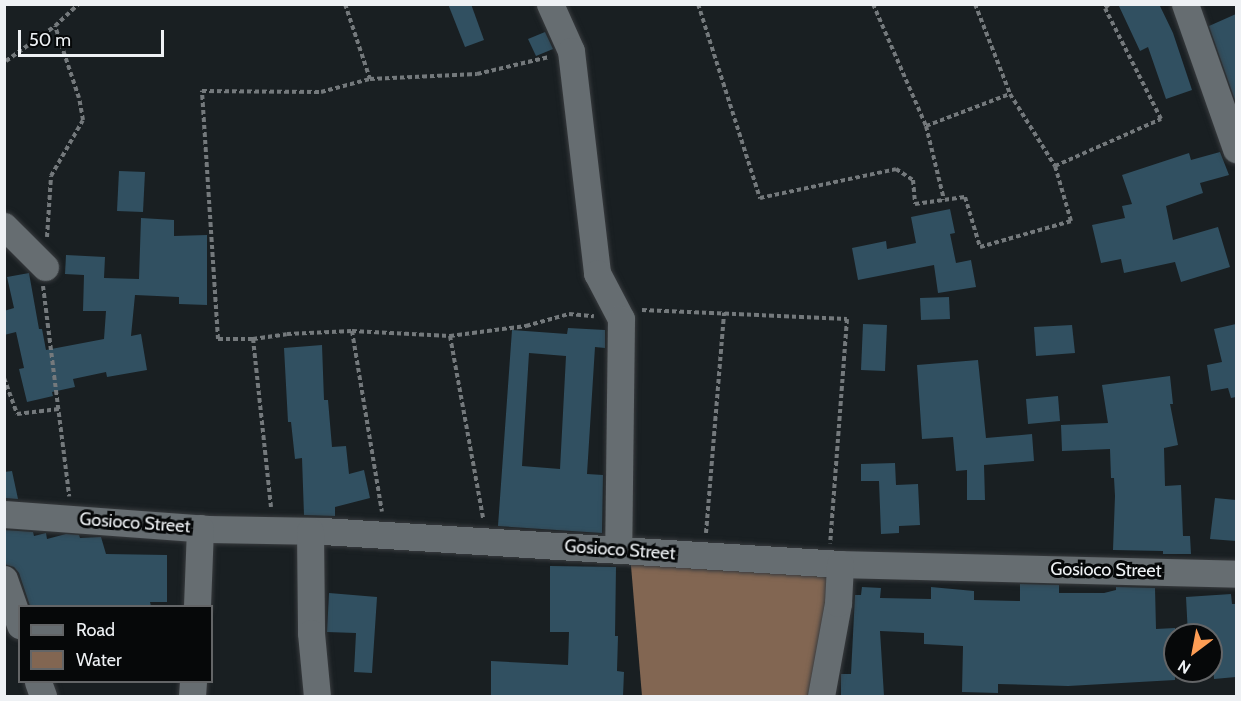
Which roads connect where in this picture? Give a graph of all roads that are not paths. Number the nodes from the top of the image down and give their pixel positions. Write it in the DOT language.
graph roads {
  1 [pos="550,4"];
  2 [pos="1185,4"];
  3 [pos="1227,91"];
  4 [pos="1236,149"];
  5 [pos="4,226"];
  6 [pos="45,267"];
  7 [pos="4,514"];
  8 [pos="200,528"];
  9 [pos="310,531"];
  10 [pos="618,550"];
  11 [pos="835,554"];
  12 [pos="1236,574"];
  13 [pos="4,579"];
  14 [pos="197,605"];
  15 [pos="18,619"];
  16 [pos="317,696"];
  17 [pos="821,696"];
  1 -- 10 [label="street"];
  2 -- 3 [label="street"];
  3 -- 4 [label="street"];
  5 -- 6 [label="street"];
  7 -- 8 [label="street, Gosioco Street"];
  8 -- 9 [label="street, Gosioco Street"];
  8 -- 14 [label="street"];
  9 -- 10 [label="street, Gosioco Street"];
  9 -- 16 [label="street"];
  10 -- 11 [label="street, Gosioco Street"];
  11 -- 12 [label="street, Gosioco Street"];
  11 -- 17 [label="street"];
  13 -- 15 [label="street"];
}
